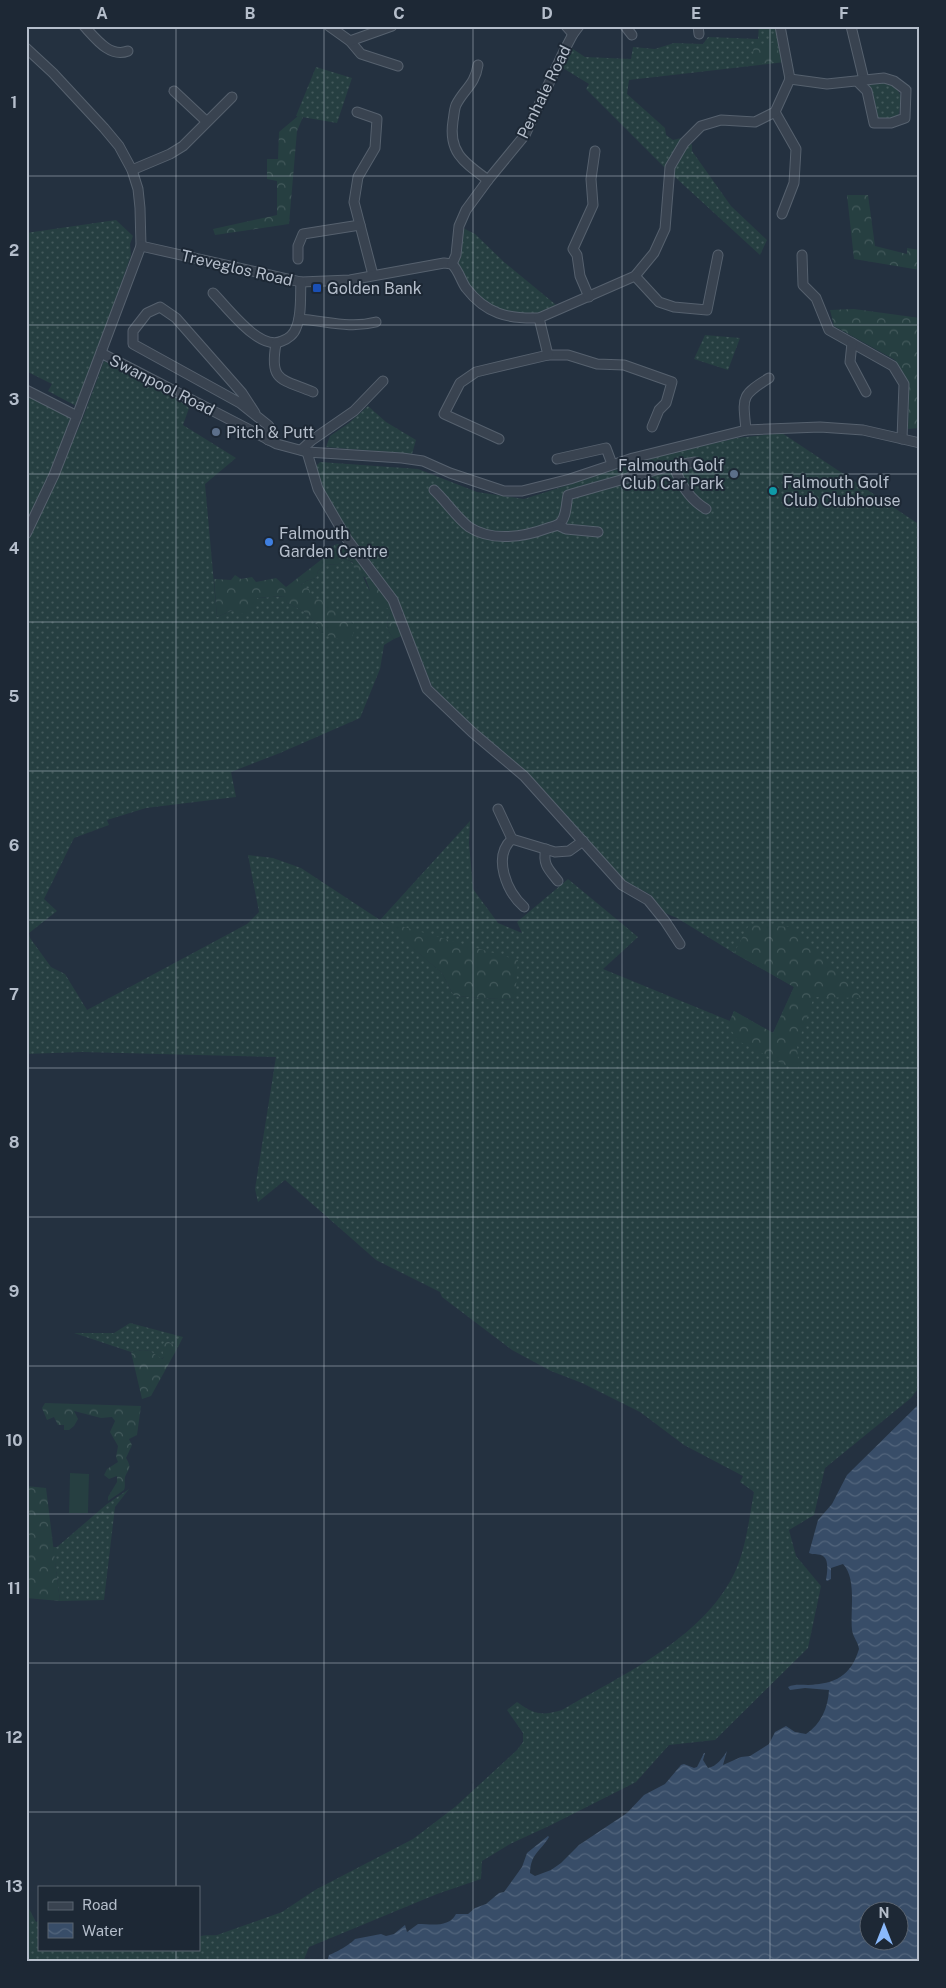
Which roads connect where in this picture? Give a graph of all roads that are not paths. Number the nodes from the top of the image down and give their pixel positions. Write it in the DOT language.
graph roads {
  1 [pos="84,26"];
  2 [pos="329,26"];
  3 [pos="392,26"];
  4 [pos="566,26"];
  5 [pos="579,26"];
  6 [pos="626,26"];
  7 [pos="780,26"];
  8 [pos="851,26"];
  9 [pos="573,34"];
  10 [pos="632,35"];
  11 [pos="350,41"];
  12 [pos="26,48"];
  13 [pos="128,50"];
  14 [pos="478,65"];
  15 [pos="398,66"];
  16 [pos="790,79"];
  17 [pos="861,81"];
  18 [pos="174,91"];
  19 [pos="232,96"];
  20 [pos="357,112"];
  21 [pos="775,112"];
  22 [pos="206,121"];
  23 [pos="595,151"];
  24 [pos="132,170"];
  25 [pos="488,180"];
  26 [pos="782,214"];
  27 [pos="360,225"];
  28 [pos="141,246"];
  29 [pos="718,255"];
  30 [pos="802,255"];
  31 [pos="298,259"];
  32 [pos="452,264"];
  33 [pos="374,275"];
  34 [pos="635,276"];
  35 [pos="301,282"];
  36 [pos="213,293"];
  37 [pos="589,298"];
  38 [pos="539,318"];
  39 [pos="299,319"];
  40 [pos="376,322"];
  41 [pos="852,343"];
  42 [pos="276,344"];
  43 [pos="101,353"];
  44 [pos="548,355"];
  45 [pos="769,378"];
  46 [pos="384,381"];
  47 [pos="26,390"];
  48 [pos="313,392"];
  49 [pos="866,392"];
  50 [pos="255,413"];
  51 [pos="78,416"];
  52 [pos="652,427"];
  53 [pos="746,430"];
  54 [pos="499,439"];
  55 [pos="902,439"];
  56 [pos="268,440"];
  57 [pos="920,444"];
  58 [pos="304,451"];
  59 [pos="557,459"];
  60 [pos="695,462"];
  61 [pos="612,464"];
  62 [pos="674,466"];
  63 [pos="434,490"];
  64 [pos="706,509"];
  65 [pos="558,525"];
  66 [pos="598,532"];
  67 [pos="26,534"];
  68 [pos="498,809"];
  69 [pos="512,839"];
  70 [pos="583,841"];
  71 [pos="546,849"];
  72 [pos="558,881"];
  73 [pos="524,907"];
  74 [pos="680,944"];
  1 -- 13 [label="street"];
  2 -- 11 [label="street"];
  3 -- 11 [label="street"];
  4 -- 9 [label="street"];
  5 -- 9 [label="street, Penhale Road"];
  6 -- 10 [label="street"];
  7 -- 16 [label="street"];
  8 -- 17 [label="street"];
  9 -- 25 [label="street, Penhale Road"];
  11 -- 15 [label="street"];
  12 -- 24 [label="street"];
  14 -- 25 [label="street"];
  16 -- 17 [label="street"];
  16 -- 21 [label="street"];
  17 -- 17 [label="street"];
  18 -- 22 [label="street"];
  19 -- 22 [label="street"];
  20 -- 27 [label="street"];
  21 -- 26 [label="street"];
  21 -- 34 [label="street"];
  22 -- 24 [label="street"];
  23 -- 37 [label="street"];
  24 -- 28 [label="street"];
  25 -- 32 [label="street, Penhale Road"];
  27 -- 31 [label="street"];
  27 -- 33 [label="street"];
  28 -- 35 [label="street, Treveglos Road"];
  28 -- 43 [label="street"];
  29 -- 34 [label="street"];
  30 -- 41 [label="street"];
  32 -- 33 [label="street, Treveglos Road"];
  32 -- 38 [label="street"];
  33 -- 35 [label="street, Treveglos Road"];
  34 -- 37 [label="street"];
  35 -- 39 [label="street"];
  36 -- 42 [label="street"];
  37 -- 38 [label="street"];
  38 -- 44 [label="street"];
  39 -- 40 [label="street"];
  39 -- 42 [label="street"];
  41 -- 49 [label="street"];
  41 -- 55 [label="street"];
  42 -- 48 [label="street"];
  43 -- 51 [label="street"];
  43 -- 56 [label="street, Swanpool Road"];
  44 -- 52 [label="street"];
  44 -- 54 [label="street"];
  45 -- 53 [label="street"];
  46 -- 58 [label="street"];
  47 -- 51 [label="street"];
  50 -- 50 [label="street"];
  50 -- 56 [label="street"];
  51 -- 67 [label="street"];
  53 -- 55 [label="street, Swanpool Road"];
  53 -- 61 [label="street, Swanpool Road"];
  55 -- 57 [label="street, Swanpool Road"];
  56 -- 58 [label="street, Swanpool Road"];
  58 -- 61 [label="street, Swanpool Road"];
  58 -- 70 [label="street"];
  59 -- 61 [label="street"];
  60 -- 62 [label="street"];
  62 -- 64 [label="street"];
  62 -- 65 [label="street"];
  63 -- 65 [label="street"];
  65 -- 66 [label="street"];
  68 -- 69 [label="street"];
  69 -- 71 [label="street"];
  69 -- 73 [label="street"];
  70 -- 71 [label="street"];
  70 -- 74 [label="street"];
  71 -- 72 [label="street"];
}
